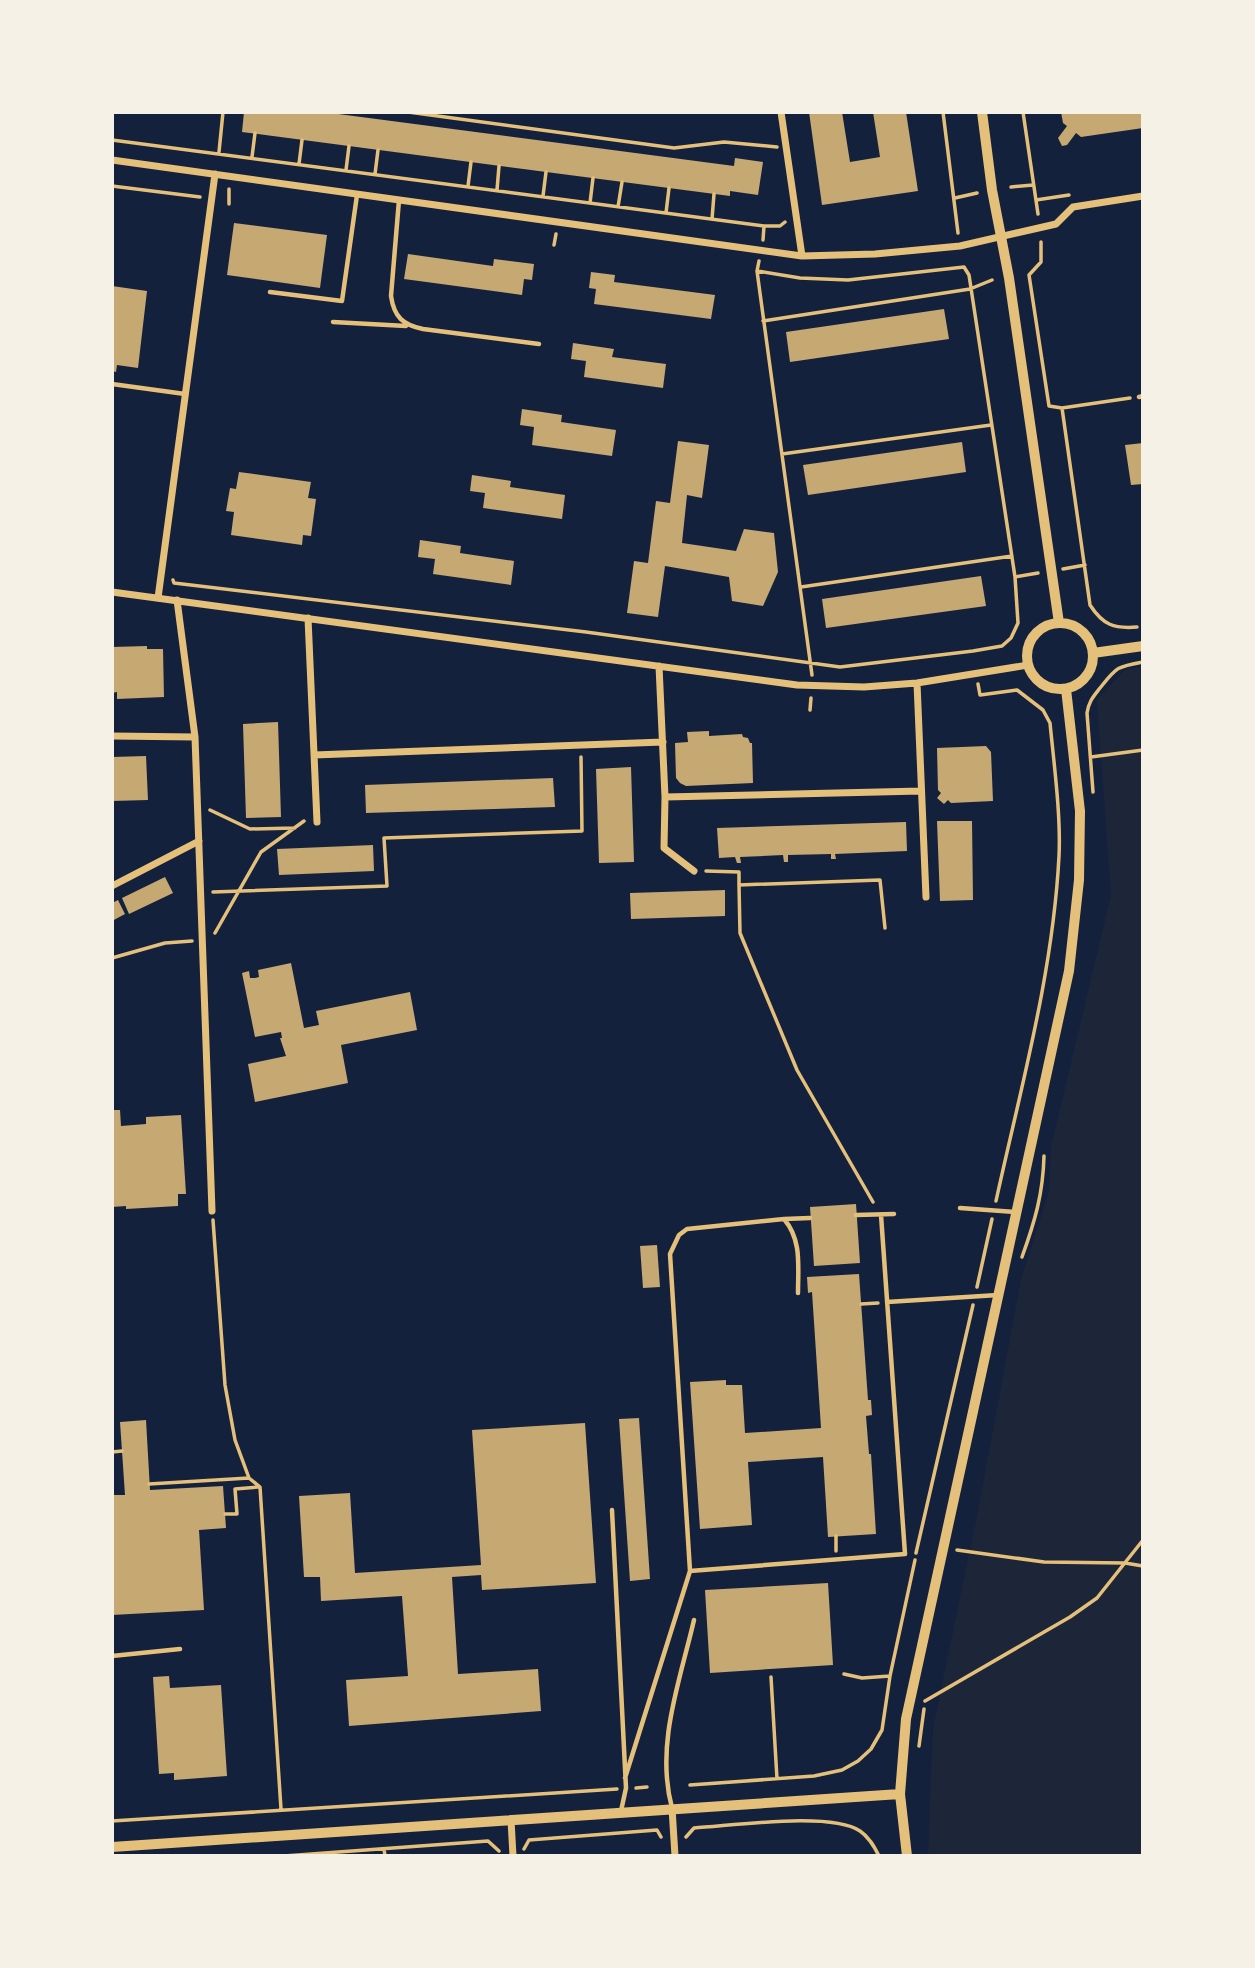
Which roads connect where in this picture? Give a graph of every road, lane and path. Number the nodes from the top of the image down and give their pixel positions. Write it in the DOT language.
graph roads {
  1 [pos="223,112"];
  2 [pos="408,112"];
  3 [pos="781,112"];
  4 [pos="943,112"];
  5 [pos="982,112"];
  6 [pos="1023,112"];
  7 [pos="255,133"];
  8 [pos="302,139"];
  9 [pos="112,140"];
  10 [pos="349,146"];
  11 [pos="778,147"];
  12 [pos="378,150"];
  13 [pos="233,155"];
  14 [pos="252,157"];
  15 [pos="112,160"];
  16 [pos="471,162"];
  17 [pos="233,163"];
  18 [pos="299,164"];
  19 [pos="499,166"];
  20 [pos="346,170"];
  21 [pos="546,172"];
  22 [pos="215,174"];
  23 [pos="375,174"];
  24 [pos="593,178"];
  25 [pos="622,182"];
  26 [pos="1033,185"];
  27 [pos="112,186"];
  28 [pos="468,186"];
  29 [pos="1011,187"];
  30 [pos="229,188"];
  31 [pos="669,188"];
  32 [pos="497,190"];
  33 [pos="977,193"];
  34 [pos="357,194"];
  35 [pos="714,194"];
  36 [pos="543,196"];
  37 [pos="1143,196"];
  38 [pos="202,197"];
  39 [pos="955,198"];
  40 [pos="560,199"];
  41 [pos="399,200"];
  42 [pos="590,203"];
  43 [pos="229,204"];
  44 [pos="618,206"];
  45 [pos="559,208"];
  46 [pos="666,213"];
  47 [pos="1038,214"];
  48 [pos="712,219"];
  49 [pos="556,226"];
  50 [pos="958,233"];
  51 [pos="1002,237"];
  52 [pos="1041,242"];
  53 [pos="554,245"];
  54 [pos="802,256"];
  55 [pos="964,267"];
  56 [pos="757,271"];
  57 [pos="992,280"];
  58 [pos="970,289"];
  59 [pos="270,292"];
  60 [pos="333,321"];
  61 [pos="763,321"];
  62 [pos="407,326"];
  63 [pos="538,344"];
  64 [pos="112,384"];
  65 [pos="186,394"];
  66 [pos="1141,396"];
  67 [pos="1062,408"];
  68 [pos="991,425"];
  69 [pos="782,454"];
  70 [pos="1012,556"];
  71 [pos="162,572"];
  72 [pos="800,587"];
  73 [pos="112,592"];
  74 [pos="158,598"];
  75 [pos="177,600"];
  76 [pos="308,618"];
  77 [pos="1059,623"];
  78 [pos="1137,627"];
  79 [pos="1143,646"];
  80 [pos="973,651"];
  81 [pos="1093,653"];
  82 [pos="811,663"];
  83 [pos="1028,664"];
  84 [pos="659,666"];
  85 [pos="976,673"];
  86 [pos="812,676"];
  87 [pos="916,683"];
  88 [pos="1066,689"];
  89 [pos="811,698"];
  90 [pos="810,710"];
  91 [pos="112,736"];
  92 [pos="195,737"];
  93 [pos="663,742"];
  94 [pos="581,744"];
  95 [pos="1143,750"];
  96 [pos="314,755"];
  97 [pos="1091,757"];
  98 [pos="921,791"];
  99 [pos="665,797"];
  100 [pos="198,805"];
  101 [pos="316,817"];
  102 [pos="295,828"];
  103 [pos="200,841"];
  104 [pos="694,871"];
  105 [pos="112,886"];
  106 [pos="740,886"];
  107 [pos="239,891"];
  108 [pos="201,893"];
  109 [pos="926,897"];
  110 [pos="885,928"];
  111 [pos="203,940"];
  112 [pos="203,953"];
  113 [pos="112,958"];
  114 [pos="873,1202"];
  115 [pos="960,1208"];
  116 [pos="212,1211"];
  117 [pos="993,1211"];
  118 [pos="1017,1212"];
  119 [pos="894,1214"];
  120 [pos="856,1215"];
  121 [pos="881,1215"];
  122 [pos="810,1218"];
  123 [pos="784,1219"];
  124 [pos="798,1293"];
  125 [pos="999,1295"];
  126 [pos="975,1296"];
  127 [pos="887,1302"];
  128 [pos="861,1304"];
  129 [pos="122,1451"];
  130 [pos="112,1452"];
  131 [pos="248,1478"];
  132 [pos="149,1484"];
  133 [pos="260,1487"];
  134 [pos="612,1510"];
  135 [pos="225,1514"];
  136 [pos="1143,1540"];
  137 [pos="955,1549"];
  138 [pos="1125,1563"];
  139 [pos="1143,1566"];
  140 [pos="690,1571"];
  141 [pos="694,1620"];
  142 [pos="180,1649"];
  143 [pos="112,1656"];
  144 [pos="844,1674"];
  145 [pos="890,1676"];
  146 [pos="771,1677"];
  147 [pos="925,1701"];
  148 [pos="625,1778"];
  149 [pos="777,1779"];
  150 [pos="690,1785"];
  151 [pos="647,1787"];
  152 [pos="625,1788"];
  153 [pos="900,1794"];
  154 [pos="672,1808"];
  155 [pos="281,1810"];
  156 [pos="621,1812"];
  157 [pos="511,1820"];
  158 [pos="112,1821"];
  159 [pos="663,1839"];
  160 [pos="685,1839"];
  161 [pos="112,1847"];
  162 [pos="384,1849"];
  163 [pos="499,1851"];
  164 [pos="523,1851"];
  165 [pos="304,1855"];
  166 [pos="284,1856"];
  167 [pos="385,1856"];
  168 [pos="513,1856"];
  169 [pos="675,1856"];
  170 [pos="879,1856"];
  171 [pos="907,1856"];
  1 -- 9 [label="path"];
  2 -- 11 [label="path"];
  3 -- 54 [label="street"];
  4 -- 39 [label="path"];
  5 -- 51 [label="street"];
  6 -- 26 [label="path"];
  7 -- 14 [label="path"];
  8 -- 18 [label="path"];
  10 -- 20 [label="path"];
  12 -- 23 [label="path"];
  13 -- 17 [label="path"];
  15 -- 22 [label="street"];
  16 -- 28 [label="path"];
  19 -- 32 [label="path"];
  21 -- 36 [label="path"];
  22 -- 34 [label="street"];
  22 -- 65 [label="street"];
  24 -- 42 [label="path"];
  25 -- 44 [label="path"];
  26 -- 29 [label="path"];
  26 -- 47 [label="path"];
  27 -- 38 [label="path"];
  30 -- 43 [label="path"];
  31 -- 46 [label="path"];
  33 -- 39 [label="path"];
  34 -- 41 [label="street"];
  34 -- 59 [label="lane"];
  35 -- 48 [label="path"];
  37 -- 51 [label="street"];
  39 -- 50 [label="path"];
  40 -- 45 [label="path"];
  41 -- 54 [label="street"];
  41 -- 62 [label="lane"];
  49 -- 53 [label="path"];
  51 -- 54 [label="street"];
  51 -- 77 [label="street"];
  52 -- 67 [label="path"];
  55 -- 58 [label="path"];
  56 -- 61 [label="path"];
  57 -- 58 [label="path"];
  58 -- 61 [label="path"];
  58 -- 68 [label="path"];
  60 -- 62 [label="lane"];
  61 -- 69 [label="path"];
  62 -- 63 [label="lane"];
  64 -- 65 [label="lane"];
  65 -- 71 [label="street"];
  66 -- 67 [label="path"];
  67 -- 78 [label="path"];
  68 -- 69 [label="path"];
  68 -- 70 [label="path"];
  69 -- 72 [label="path"];
  70 -- 72 [label="path"];
  70 -- 80 [label="path"];
  71 -- 74 [label="street"];
  71 -- 82 [label="path"];
  72 -- 82 [label="path"];
  73 -- 74 [label="street"];
  74 -- 75 [label="street"];
  75 -- 76 [label="street"];
  75 -- 92 [label="street"];
  76 -- 84 [label="street"];
  76 -- 96 [label="street"];
  77 -- 81 [label="street"];
  77 -- 83 [label="street"];
  79 -- 81 [label="street"];
  80 -- 82 [label="path"];
  80 -- 85 [label="path"];
  81 -- 88 [label="street"];
  82 -- 86 [label="path"];
  83 -- 85 [label="street"];
  83 -- 88 [label="street"];
  84 -- 87 [label="street"];
  84 -- 93 [label="street"];
  85 -- 87 [label="street"];
  85 -- 117 [label="path"];
  87 -- 98 [label="street"];
  88 -- 118 [label="street"];
  89 -- 90 [label="path"];
  91 -- 92 [label="street"];
  92 -- 100 [label="street"];
  93 -- 94 [label="street"];
  93 -- 99 [label="street"];
  94 -- 96 [label="street"];
  94 -- 107 [label="path"];
  95 -- 97 [label="path"];
  96 -- 101 [label="street"];
  98 -- 99 [label="street"];
  98 -- 109 [label="street"];
  99 -- 104 [label="street"];
  100 -- 102 [label="path"];
  100 -- 103 [label="street"];
  101 -- 102 [label="path"];
  102 -- 107 [label="path"];
  103 -- 105 [label="street"];
  103 -- 108 [label="street"];
  104 -- 106 [label="path"];
  106 -- 110 [label="path"];
  106 -- 114 [label="path"];
  107 -- 108 [label="path"];
  107 -- 112 [label="path"];
  108 -- 111 [label="street"];
  111 -- 112 [label="street"];
  111 -- 113 [label="path"];
  112 -- 116 [label="street"];
  115 -- 117 [label="lane"];
  116 -- 131 [label="path"];
  117 -- 118 [label="lane"];
  117 -- 126 [label="path"];
  118 -- 125 [label="street"];
  119 -- 121 [label="lane"];
  120 -- 121 [label="lane"];
  121 -- 127 [label="lane"];
  122 -- 123 [label="lane"];
  123 -- 124 [label="lane"];
  123 -- 140 [label="lane"];
  125 -- 126 [label="lane"];
  125 -- 153 [label="street"];
  126 -- 127 [label="lane"];
  126 -- 145 [label="path"];
  127 -- 128 [label="path"];
  127 -- 140 [label="lane"];
  129 -- 130 [label="path"];
  131 -- 132 [label="path"];
  131 -- 133 [label="path"];
  133 -- 135 [label="path"];
  133 -- 155 [label="path"];
  134 -- 148 [label="lane"];
  136 -- 138 [label="path"];
  137 -- 138 [label="path"];
  138 -- 139 [label="path"];
  138 -- 147 [label="path"];
  140 -- 148 [label="lane"];
  141 -- 154 [label="lane"];
  142 -- 143 [label="lane"];
  144 -- 145 [label="path"];
  145 -- 149 [label="path"];
  146 -- 149 [label="path"];
  148 -- 152 [label="lane"];
  149 -- 150 [label="path"];
  151 -- 152 [label="path"];
  152 -- 155 [label="path"];
  152 -- 156 [label="lane"];
  153 -- 154 [label="street"];
  153 -- 171 [label="street"];
  154 -- 156 [label="street"];
  154 -- 169 [label="street"];
  155 -- 158 [label="path"];
  156 -- 157 [label="street"];
  157 -- 161 [label="street"];
  157 -- 168 [label="street"];
  159 -- 164 [label="path"];
  160 -- 170 [label="path"];
  162 -- 163 [label="path"];
  162 -- 165 [label="path"];
  162 -- 167 [label="path"];
  165 -- 166 [label="path"];
}
